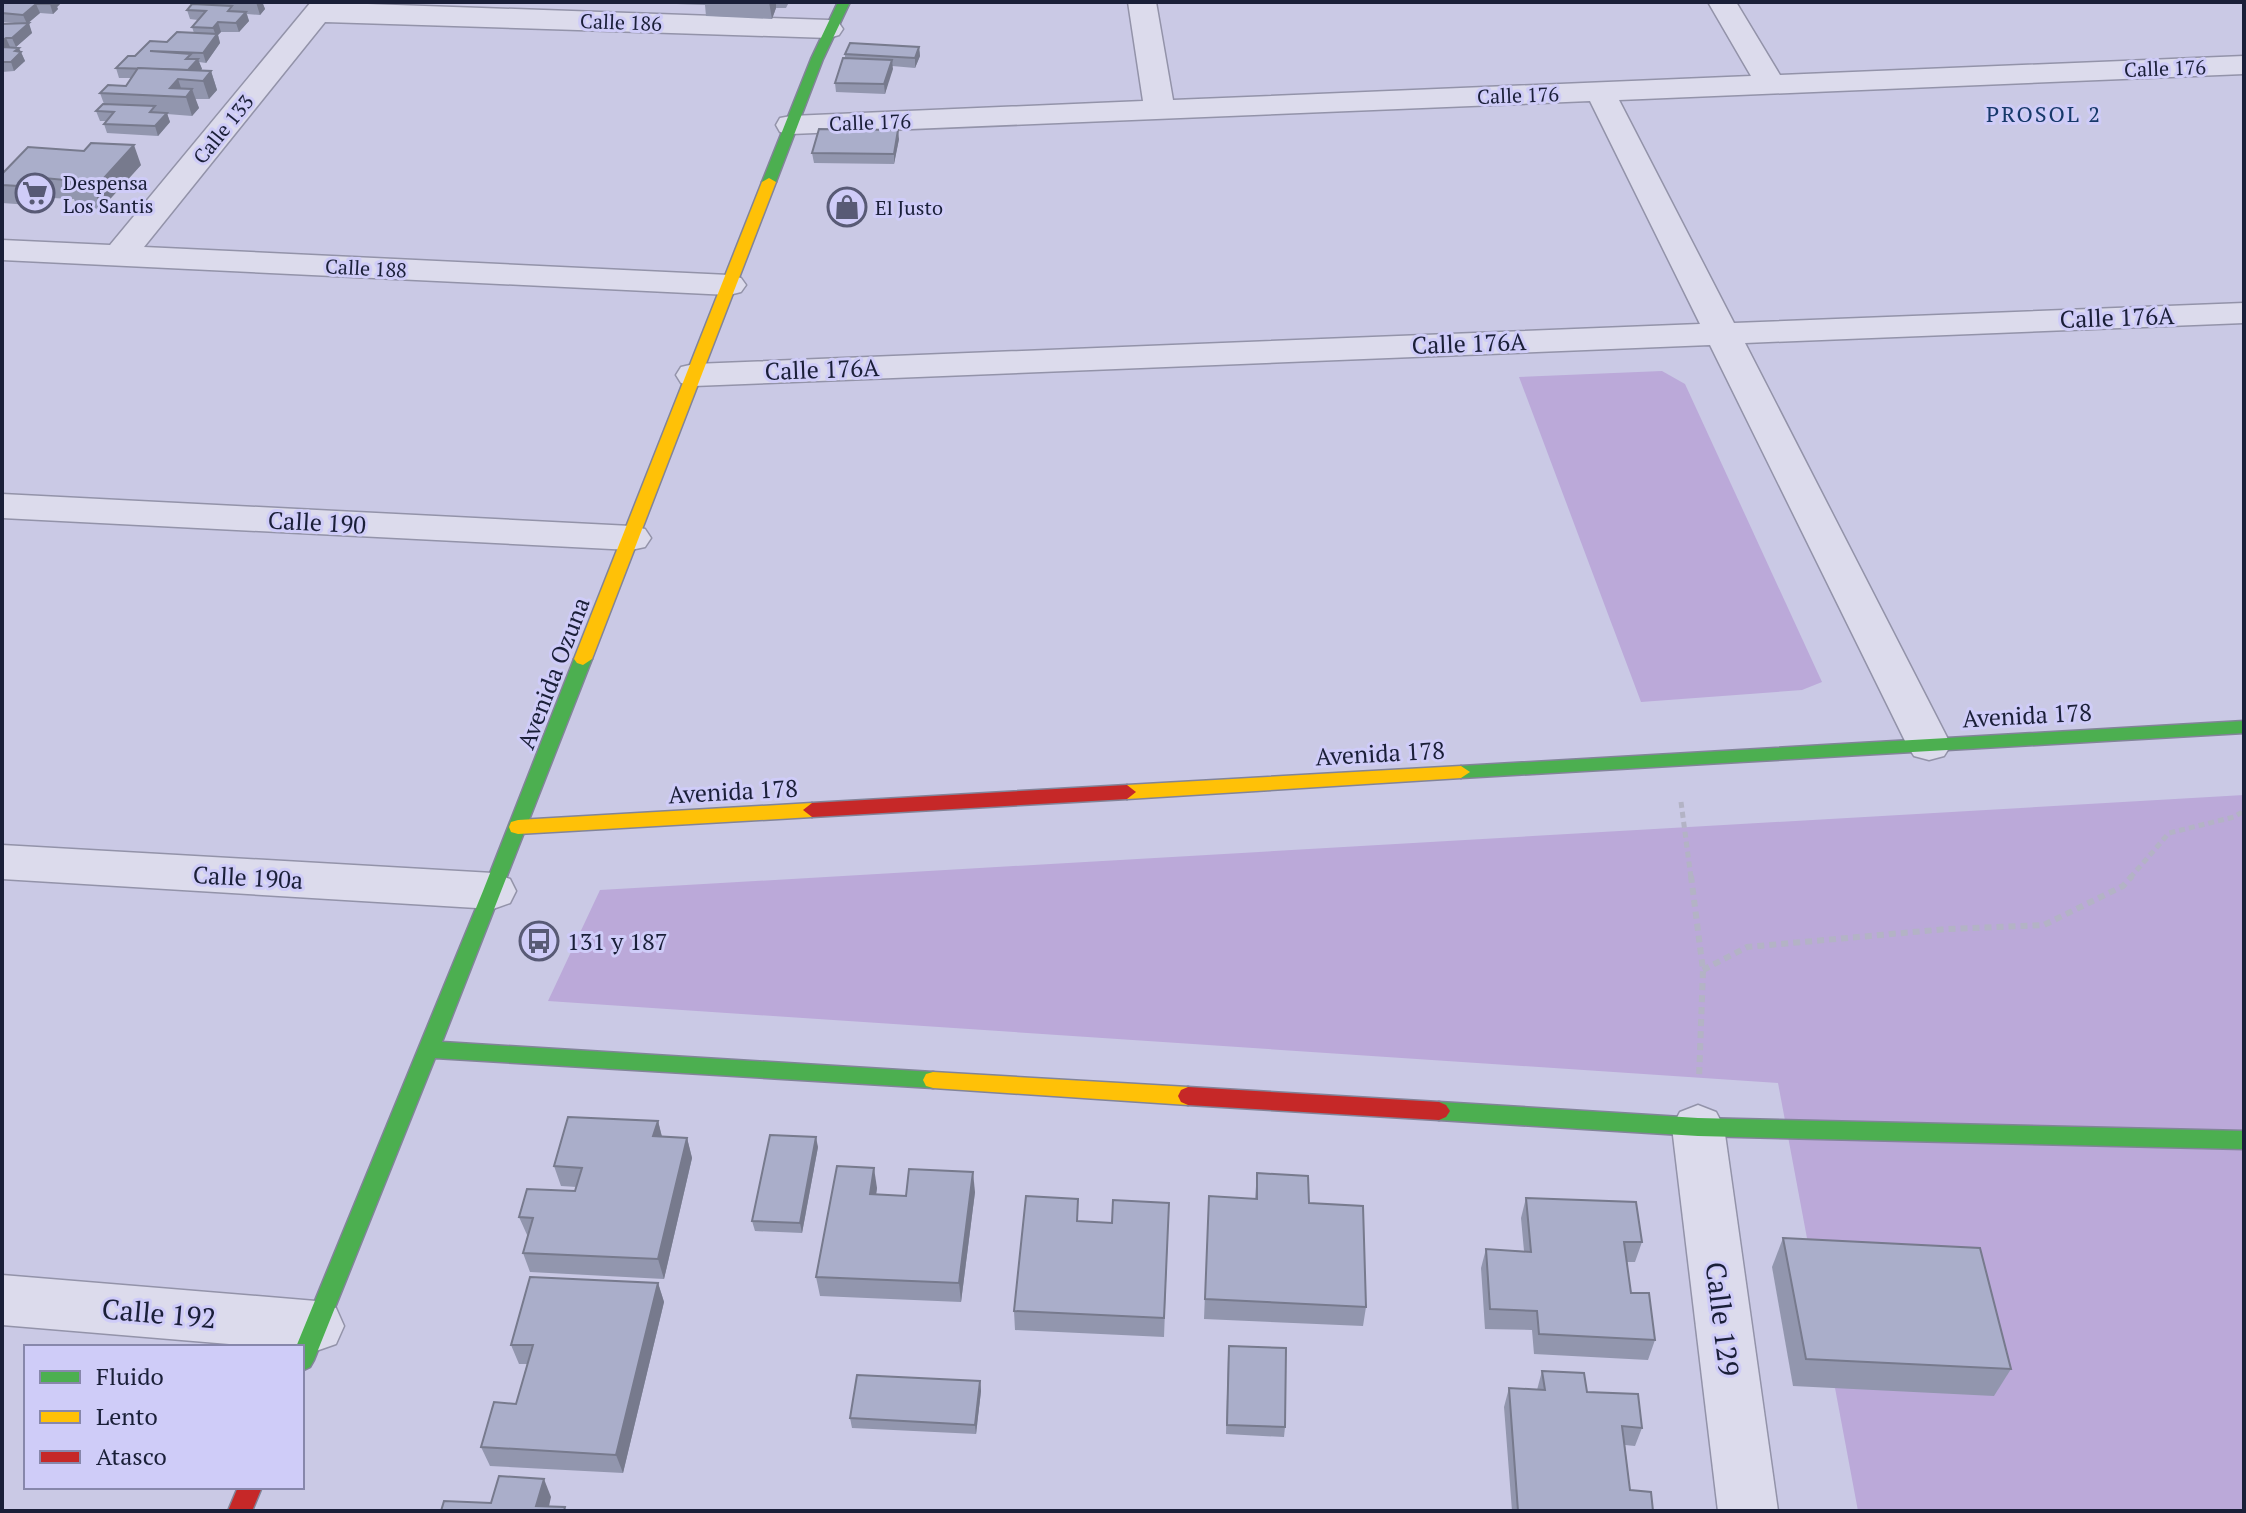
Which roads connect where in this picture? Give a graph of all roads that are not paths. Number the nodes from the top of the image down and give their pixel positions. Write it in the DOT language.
graph roads {
  1 [pos="844,2"];
  2 [pos="1142,2"];
  3 [pos="1722,2"];
  4 [pos="322,8"];
  5 [pos="829,29"];
  6 [pos="2244,65"];
  7 [pos="1771,85"];
  8 [pos="1600,91"];
  9 [pos="1159,110"];
  10 [pos="791,125"];
  11 [pos="2,250"];
  12 [pos="119,256"];
  13 [pos="729,285"];
  14 [pos="2244,313"];
  15 [pos="1723,333"];
  16 [pos="694,375"];
  17 [pos="2,506"];
  18 [pos="631,538"];
  19 [pos="2244,727"];
  20 [pos="1929,745"];
  21 [pos="518,827"];
  22 [pos="2,862"];
  23 [pos="493,891"];
  24 [pos="429,1049"];
  25 [pos="1698,1127"];
  26 [pos="2244,1140"];
  27 [pos="2,1300"];
  28 [pos="309,1343"];
  29 [pos="249,1489"];
  30 [pos="240,1511"];
  31 [pos="1748,1511"];
  1 -- 5 [label="main road, Avenida Ozuna"];
  2 -- 9 [label="street"];
  3 -- 7 [label="street"];
  4 -- 5 [label="street, Calle 186"];
  4 -- 12 [label="street, Calle 133"];
  5 -- 10 [label="main road, Avenida Ozuna"];
  6 -- 7 [label="street, Calle 176"];
  7 -- 8 [label="street, Calle 176"];
  8 -- 9 [label="street, Calle 176"];
  8 -- 15 [label="street"];
  9 -- 10 [label="street, Calle 176"];
  10 -- 13 [label="main road, Avenida Ozuna"];
  11 -- 12 [label="street, Calle 188"];
  12 -- 13 [label="street, Calle 188"];
  13 -- 16 [label="main road, Avenida Ozuna"];
  14 -- 15 [label="street, Calle 176A"];
  15 -- 16 [label="street, Calle 176A"];
  15 -- 20 [label="street"];
  16 -- 18 [label="main road, Avenida Ozuna"];
  17 -- 18 [label="street, Calle 190"];
  18 -- 21 [label="main road, Avenida Ozuna"];
  19 -- 20 [label="main road, Avenida 178"];
  20 -- 21 [label="main road, Avenida 178"];
  21 -- 23 [label="main road, Avenida Ozuna"];
  22 -- 23 [label="street, Calle 190a"];
  23 -- 24 [label="main road, Avenida Ozuna"];
  24 -- 25 [label="main road"];
  24 -- 28 [label="main road, Avenida Ozuna"];
  25 -- 26 [label="main road"];
  25 -- 31 [label="street, Calle 129"];
  27 -- 28 [label="street, Calle 192"];
  29 -- 30 [label="main road"];
}
